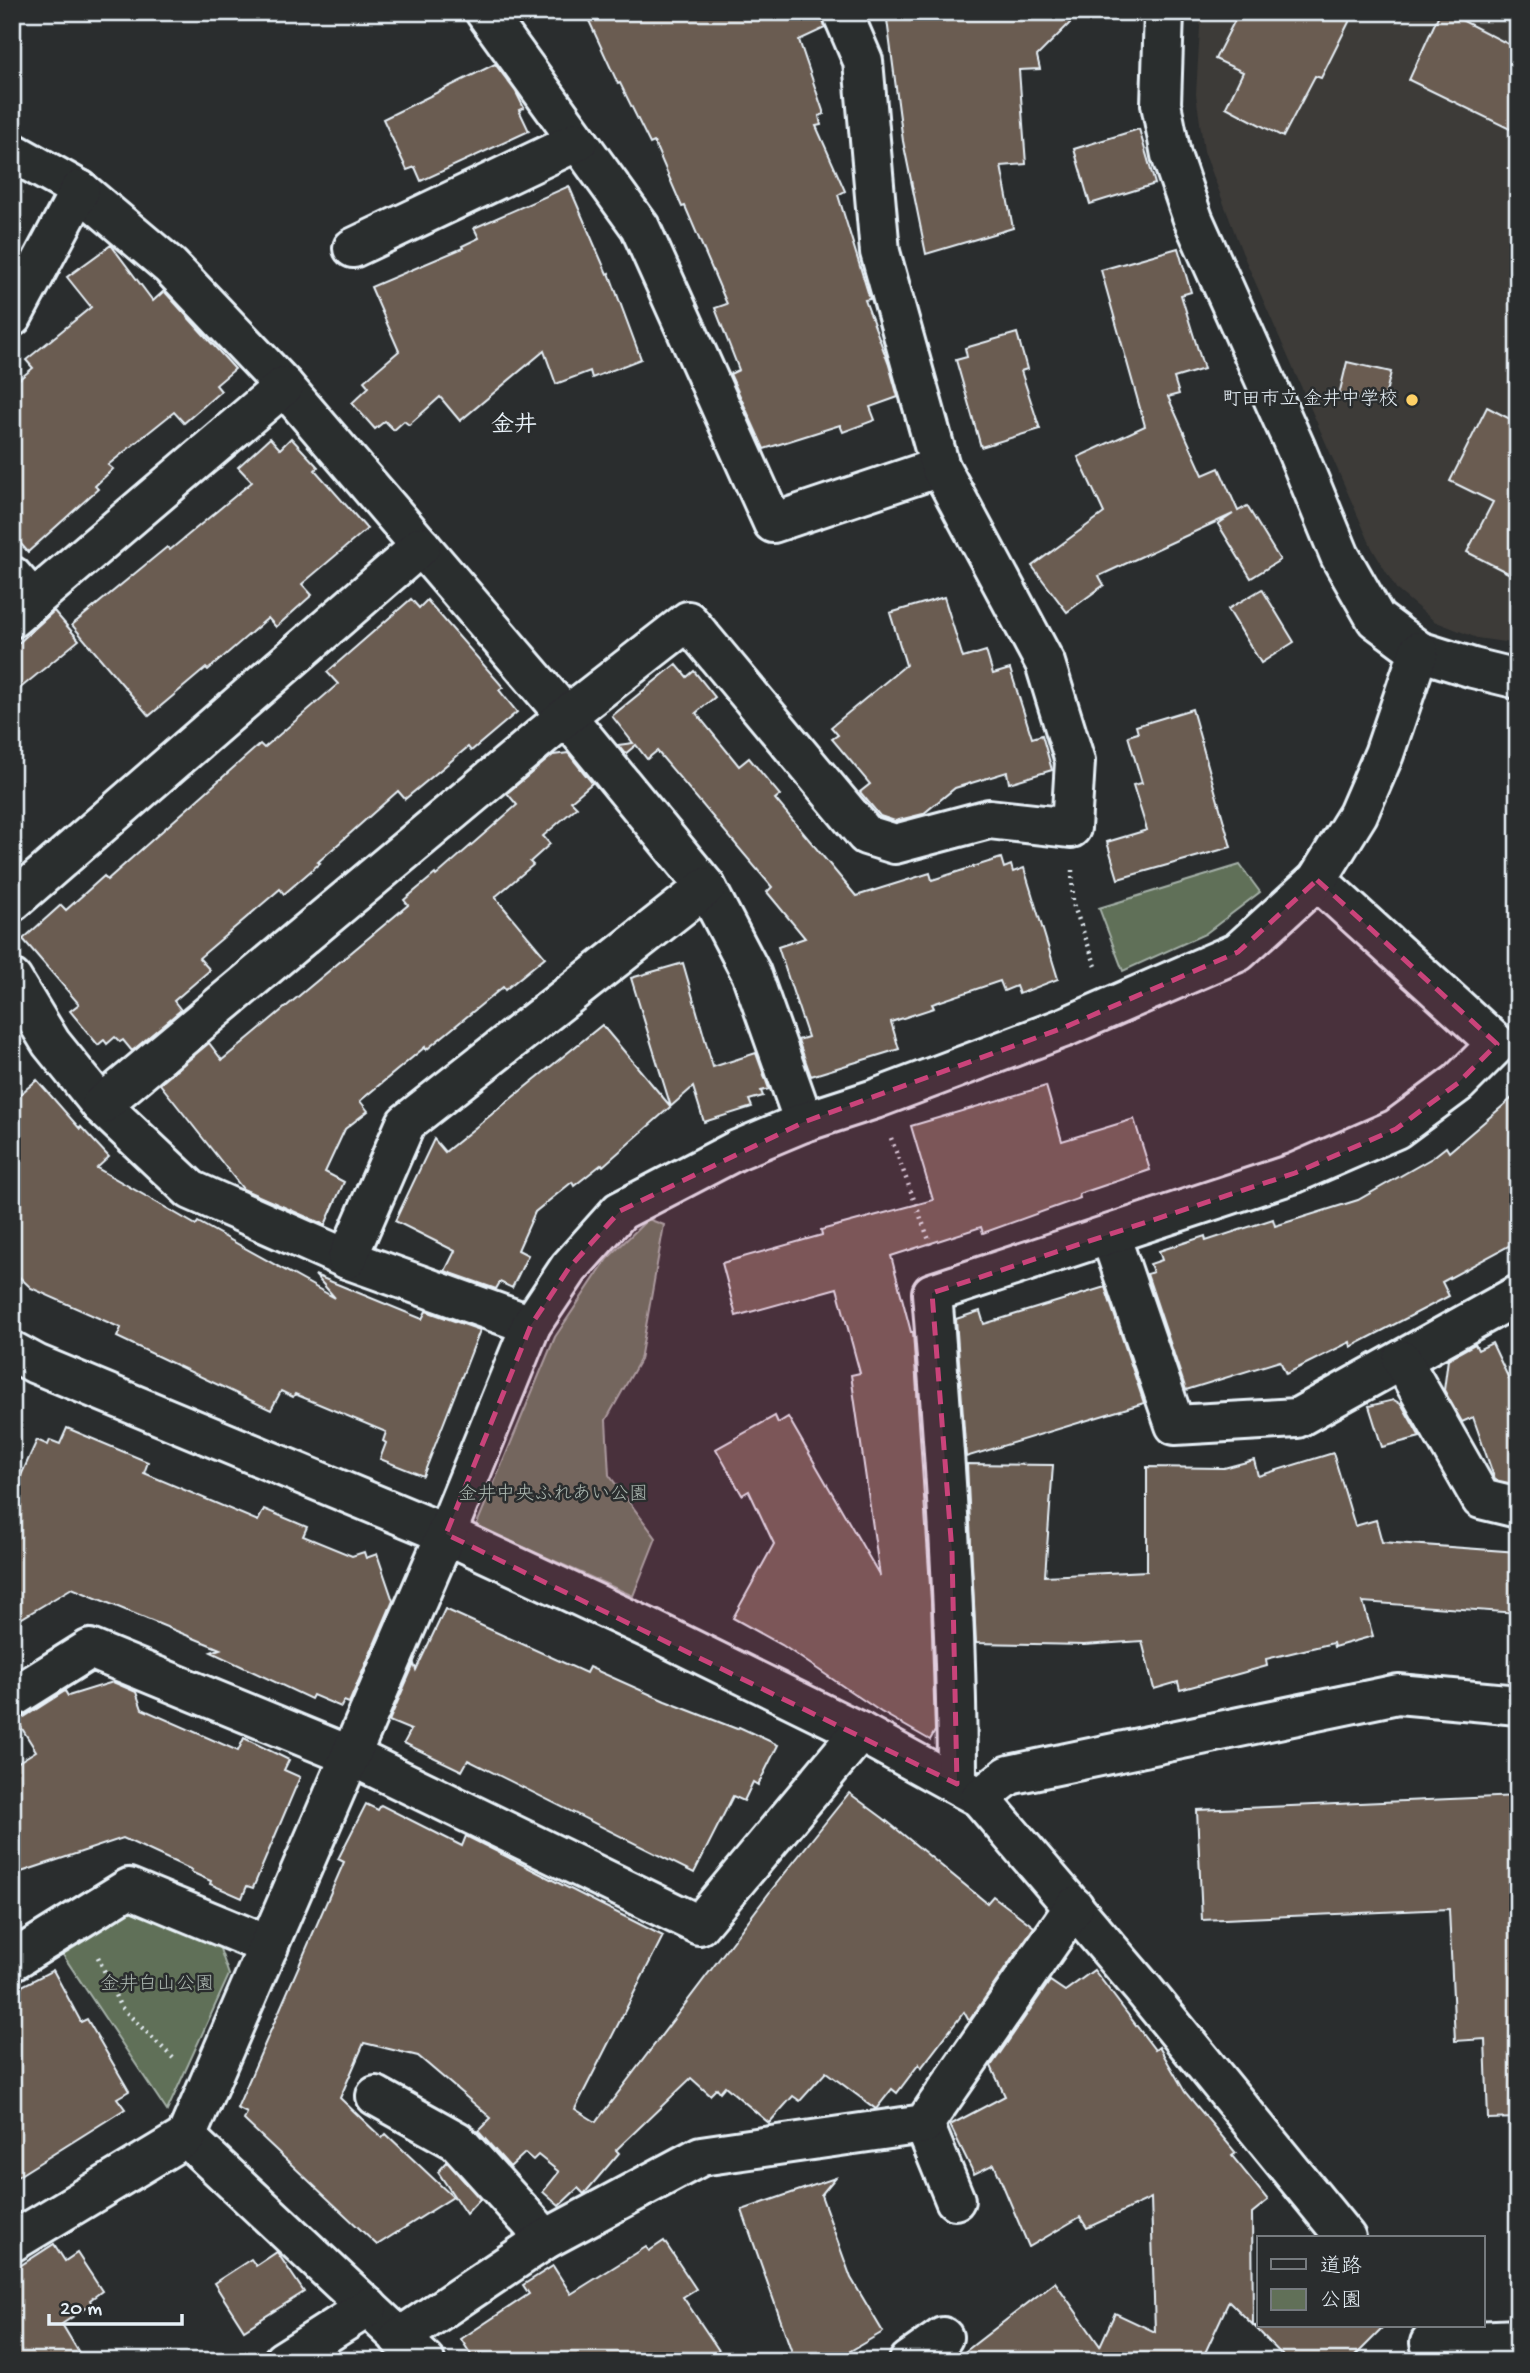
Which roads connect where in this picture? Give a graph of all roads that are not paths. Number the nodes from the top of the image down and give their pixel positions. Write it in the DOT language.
graph roads {
  1 [pos="485,12"];
  2 [pos="842,12"];
  3 [pos="1164,12"];
  4 [pos="578,141"];
  5 [pos="12,152"];
  6 [pos="80,190"];
  7 [pos="353,248"];
  8 [pos="12,317"];
  9 [pos="284,386"];
  10 [pos="940,467"];
  11 [pos="421,546"];
  12 [pos="19,598"];
  13 [pos="1419,651"];
  14 [pos="1518,678"];
  15 [pos="566,716"];
  16 [pos="1317,880"];
  17 [pos="706,887"];
  18 [pos="12,902"];
  19 [pos="12,979"];
  20 [pos="101,1105"];
  21 [pos="804,1122"];
  22 [pos="1110,1235"];
  23 [pos="347,1259"];
  24 [pos="1518,1295"];
  25 [pos="531,1325"];
  26 [pos="1402,1360"];
  27 [pos="20,1365"];
  28 [pos="1518,1508"];
  29 [pos="446,1534"];
  30 [pos="12,1698"];
  31 [pos="1518,1705"];
  32 [pos="860,1732"];
  33 [pos="351,1756"];
  34 [pos="968,1791"];
  35 [pos="1074,1907"];
  36 [pos="269,1946"];
  37 [pos="12,1961"];
  38 [pos="376,2096"];
  39 [pos="924,2124"];
  40 [pos="186,2137"];
  41 [pos="955,2200"];
  42 [pos="1344,2236"];
  43 [pos="546,2239"];
  44 [pos="12,2242"];
  45 [pos="368,2307"];
  46 [pos="943,2337"];
  47 [pos="1518,2339"];
  48 [pos="1431,2343"];
  49 [pos="412,2349"];
  50 [pos="283,2361"];
  51 [pos="909,2361"];
  1 -- 4 [label="street"];
  2 -- 10 [label="street"];
  3 -- 13 [label="street"];
  4 -- 7 [label="street"];
  4 -- 10 [label="street"];
  5 -- 6 [label="street"];
  6 -- 8 [label="street"];
  6 -- 9 [label="street"];
  9 -- 11 [label="street"];
  9 -- 12 [label="street"];
  10 -- 15 [label="street"];
  11 -- 15 [label="street"];
  11 -- 18 [label="street"];
  13 -- 14 [label="street"];
  13 -- 16 [label="street"];
  15 -- 17 [label="street"];
  15 -- 20 [label="street"];
  16 -- 21 [label="street"];
  16 -- 22 [label="street"];
  17 -- 21 [label="street"];
  17 -- 23 [label="street"];
  19 -- 20 [label="street"];
  20 -- 23 [label="street"];
  21 -- 25 [label="street"];
  22 -- 26 [label="street"];
  22 -- 34 [label="street"];
  23 -- 25 [label="street"];
  24 -- 26 [label="street"];
  25 -- 29 [label="street"];
  26 -- 28 [label="street"];
  27 -- 29 [label="street"];
  29 -- 32 [label="street"];
  29 -- 33 [label="street"];
  30 -- 33 [label="street"];
  31 -- 34 [label="street"];
  32 -- 33 [label="street"];
  32 -- 34 [label="street"];
  33 -- 36 [label="street"];
  34 -- 35 [label="street"];
  35 -- 39 [label="street"];
  35 -- 42 [label="street"];
  36 -- 37 [label="street"];
  36 -- 40 [label="street"];
  38 -- 43 [label="street"];
  39 -- 41 [label="street"];
  39 -- 43 [label="street"];
  40 -- 44 [label="street"];
  40 -- 45 [label="street"];
  43 -- 49 [label="street"];
  45 -- 49 [label="street"];
  45 -- 50 [label="street"];
  46 -- 51 [label="street"];
  47 -- 48 [label="street"];
}
